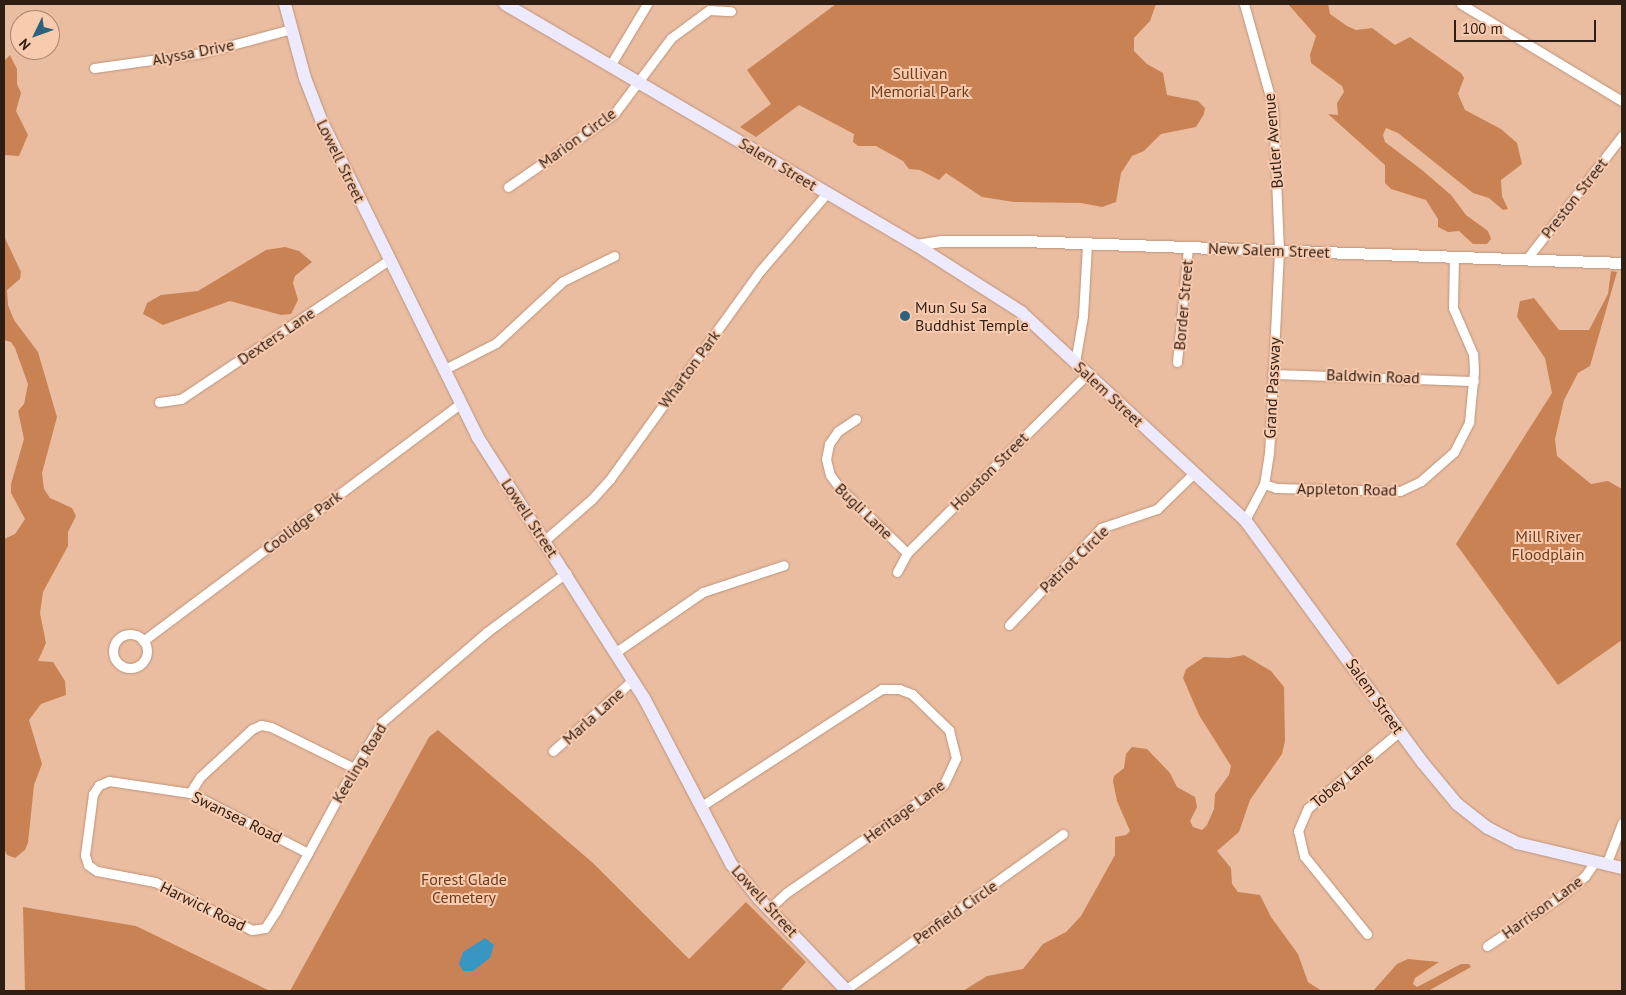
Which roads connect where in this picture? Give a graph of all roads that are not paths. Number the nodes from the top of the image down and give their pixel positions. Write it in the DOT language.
graph roads {
  1 [pos="285,4"];
  2 [pos="505,4"];
  3 [pos="647,4"];
  4 [pos="1244,4"];
  5 [pos="1461,4"];
  6 [pos="1482,4"];
  7 [pos="731,11"];
  8 [pos="1476,13"];
  9 [pos="291,29"];
  10 [pos="611,64"];
  11 [pos="94,68"];
  12 [pos="638,81"];
  13 [pos="1622,101"];
  14 [pos="1622,136"];
  15 [pos="508,187"];
  16 [pos="828,193"];
  17 [pos="942,240"];
  18 [pos="1087,244"];
  19 [pos="916,245"];
  20 [pos="1188,248"];
  21 [pos="1279,251"];
  22 [pos="614,256"];
  23 [pos="1454,257"];
  24 [pos="390,260"];
  25 [pos="1526,260"];
  26 [pos="1622,263"];
  27 [pos="947,265"];
  28 [pos="1075,362"];
  29 [pos="1177,362"];
  30 [pos="443,370"];
  31 [pos="1087,374"];
  32 [pos="1272,374"];
  33 [pos="1474,381"];
  34 [pos="159,402"];
  35 [pos="460,404"];
  36 [pos="856,419"];
  37 [pos="1195,472"];
  38 [pos="1264,484"];
  39 [pos="1245,520"];
  40 [pos="545,540"];
  41 [pos="907,552"];
  42 [pos="784,565"];
  43 [pos="897,572"];
  44 [pos="566,573"];
  45 [pos="1009,625"];
  46 [pos="144,640"];
  47 [pos="616,652"];
  48 [pos="633,680"];
  49 [pos="1400,731"];
  50 [pos="553,751"];
  51 [pos="354,768"];
  52 [pos="190,793"];
  53 [pos="700,807"];
  54 [pos="1622,823"];
  55 [pos="1064,834"];
  56 [pos="308,853"];
  57 [pos="1600,864"];
  58 [pos="88,865"];
  59 [pos="1622,868"];
  60 [pos="769,909"];
  61 [pos="261,930"];
  62 [pos="1368,934"];
  63 [pos="1487,946"];
  64 [pos="846,990"];
  1 -- 9 [label="main road, Lowell Street"];
  2 -- 10 [label="main road, Salem Street"];
  3 -- 10 [label="street"];
  4 -- 21 [label="street, Butler Avenue"];
  5 -- 8 [label="street"];
  6 -- 8 [label="street"];
  7 -- 12 [label="street, Marion Circle"];
  8 -- 13 [label="street"];
  9 -- 11 [label="street, Alyssa Drive"];
  9 -- 24 [label="main road, Lowell Street"];
  10 -- 12 [label="main road, Salem Street"];
  12 -- 15 [label="street, Marion Circle"];
  12 -- 16 [label="main road, Salem Street"];
  14 -- 25 [label="street, Preston Street"];
  16 -- 19 [label="main road, Salem Street"];
  16 -- 40 [label="street, Wharton Park"];
  17 -- 18 [label="street, New Salem Street"];
  17 -- 19 [label="street, New Salem Street"];
  17 -- 27 [label="street"];
  18 -- 20 [label="street, New Salem Street"];
  18 -- 28 [label="street"];
  19 -- 27 [label="main road, Salem Street"];
  20 -- 21 [label="street, New Salem Street"];
  20 -- 29 [label="street, Border Street"];
  21 -- 23 [label="street, New Salem Street"];
  21 -- 32 [label="street, Grand Passway"];
  22 -- 30 [label="street"];
  23 -- 25 [label="street, New Salem Street"];
  23 -- 33 [label="street, Appleton Road"];
  24 -- 30 [label="main road, Lowell Street"];
  24 -- 34 [label="street, Dexters Lane"];
  25 -- 26 [label="street, New Salem Street"];
  27 -- 28 [label="main road, Salem Street"];
  28 -- 31 [label="main road, Salem Street"];
  30 -- 35 [label="main road, Lowell Street"];
  31 -- 37 [label="main road, Salem Street"];
  31 -- 41 [label="street, Houston Street"];
  32 -- 33 [label="street, Baldwin Road"];
  32 -- 38 [label="street, Grand Passway"];
  33 -- 38 [label="street, Appleton Road"];
  35 -- 40 [label="main road, Lowell Street"];
  35 -- 46 [label="street, Coolidge Park"];
  36 -- 41 [label="street, Bugli Lane"];
  37 -- 39 [label="main road, Salem Street"];
  37 -- 45 [label="street, Patriot Circle"];
  38 -- 39 [label="street, Grand Passway"];
  39 -- 49 [label="main road, Salem Street"];
  40 -- 44 [label="main road, Lowell Street"];
  41 -- 43 [label="street, Houston Street"];
  42 -- 47 [label="street"];
  44 -- 47 [label="main road, Lowell Street"];
  44 -- 51 [label="street, Keeling Road"];
  47 -- 48 [label="main road, Lowell Street"];
  48 -- 50 [label="street, Marla Lane"];
  48 -- 53 [label="main road, Lowell Street"];
  49 -- 57 [label="main road, Salem Street"];
  49 -- 62 [label="street, Tobey Lane"];
  51 -- 52 [label="street"];
  51 -- 56 [label="street, Keeling Road"];
  52 -- 56 [label="street, Swansea Road"];
  52 -- 58 [label="street, Swansea Road"];
  53 -- 60 [label="main road, Lowell Street"];
  53 -- 60 [label="street, Heritage Lane"];
  54 -- 57 [label="street, Harrison Lane"];
  55 -- 64 [label="street, Penfield Circle"];
  56 -- 61 [label="street, Keeling Road"];
  57 -- 59 [label="main road, Salem Street"];
  57 -- 63 [label="street, Harrison Lane"];
  58 -- 61 [label="street, Harwick Road"];
  60 -- 64 [label="main road, Lowell Street"];
}
